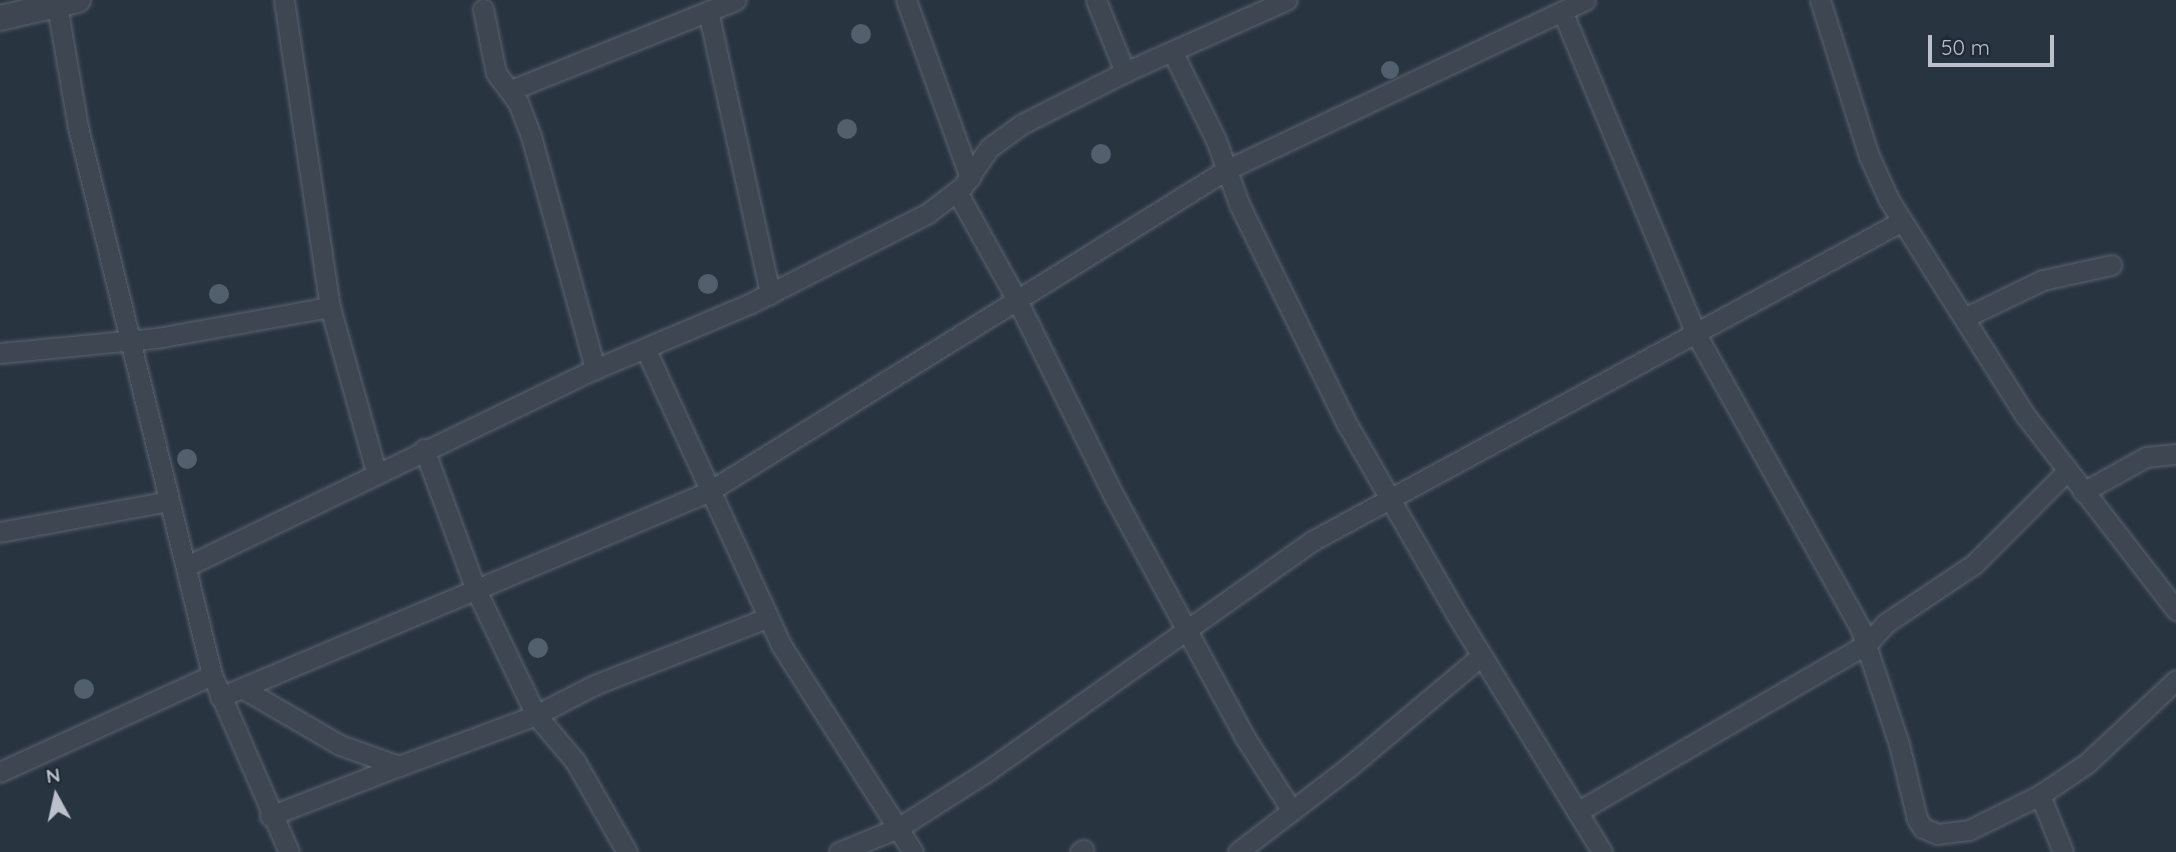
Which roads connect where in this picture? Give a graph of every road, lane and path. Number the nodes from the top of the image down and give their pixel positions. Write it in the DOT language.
graph roads {
  1 [pos="284,0"];
  2 [pos="736,0"];
  3 [pos="906,0"];
  4 [pos="1096,0"];
  5 [pos="1287,0"];
  6 [pos="1585,0"];
  7 [pos="1820,0"];
  8 [pos="63,2"];
  9 [pos="483,9"];
  10 [pos="708,11"];
  11 [pos="1563,13"];
  12 [pos="0,18"];
  13 [pos="1172,53"];
  14 [pos="1125,72"];
  15 [pos="511,90"];
  16 [pos="1226,170"];
  17 [pos="964,185"];
  18 [pos="1902,221"];
  19 [pos="2111,265"];
  20 [pos="770,294"];
  21 [pos="1016,298"];
  22 [pos="330,307"];
  23 [pos="1966,317"];
  24 [pos="1697,336"];
  25 [pos="130,340"];
  26 [pos="646,350"];
  27 [pos="0,353"];
  28 [pos="595,369"];
  29 [pos="424,450"];
  30 [pos="2176,454"];
  31 [pos="376,472"];
  32 [pos="2066,472"];
  33 [pos="708,492"];
  34 [pos="2083,492"];
  35 [pos="1390,496"];
  36 [pos="169,501"];
  37 [pos="0,532"];
  38 [pos="187,566"];
  39 [pos="476,590"];
  40 [pos="2176,610"];
  41 [pos="767,618"];
  42 [pos="1187,627"];
  43 [pos="1867,644"];
  44 [pos="1481,656"];
  45 [pos="212,675"];
  46 [pos="2176,680"];
  47 [pos="242,688"];
  48 [pos="220,697"];
  49 [pos="536,715"];
  50 [pos="399,766"];
  51 [pos="0,772"];
  52 [pos="2040,795"];
  53 [pos="1292,811"];
  54 [pos="1577,812"];
  55 [pos="270,816"];
  56 [pos="898,828"];
  57 [pos="289,852"];
  58 [pos="626,852"];
  59 [pos="839,852"];
  60 [pos="913,852"];
  61 [pos="1238,852"];
  62 [pos="1602,852"];
  63 [pos="2063,852"];
  1 -- 22 [label="street"];
  2 -- 10 [label="street"];
  3 -- 17 [label="street"];
  4 -- 14 [label="street"];
  5 -- 13 [label="street"];
  6 -- 11 [label="street"];
  7 -- 18 [label="street"];
  8 -- 12 [label="street"];
  8 -- 25 [label="street"];
  9 -- 15 [label="street"];
  10 -- 15 [label="street"];
  10 -- 20 [label="street"];
  11 -- 16 [label="street"];
  11 -- 24 [label="street"];
  13 -- 14 [label="street"];
  13 -- 16 [label="street"];
  14 -- 17 [label="street"];
  15 -- 28 [label="street"];
  16 -- 21 [label="street"];
  16 -- 35 [label="street"];
  17 -- 20 [label="street"];
  17 -- 21 [label="street"];
  18 -- 23 [label="street"];
  18 -- 24 [label="street"];
  19 -- 23 [label="street"];
  20 -- 26 [label="street"];
  21 -- 33 [label="street"];
  21 -- 42 [label="street"];
  22 -- 25 [label="street"];
  22 -- 31 [label="street"];
  23 -- 32 [label="street"];
  24 -- 35 [label="street"];
  24 -- 43 [label="street"];
  25 -- 27 [label="street"];
  25 -- 36 [label="street"];
  26 -- 28 [label="street"];
  26 -- 33 [label="street"];
  28 -- 29 [label="street"];
  29 -- 31 [label="street"];
  29 -- 39 [label="street"];
  30 -- 34 [label="street"];
  31 -- 38 [label="street"];
  32 -- 34 [label="street"];
  32 -- 43 [label="street"];
  33 -- 39 [label="street"];
  33 -- 41 [label="street"];
  34 -- 40 [label="street"];
  35 -- 42 [label="street"];
  35 -- 44 [label="street"];
  36 -- 37 [label="street"];
  36 -- 38 [label="street"];
  38 -- 45 [label="street"];
  39 -- 47 [label="street"];
  39 -- 49 [label="street"];
  41 -- 49 [label="street"];
  41 -- 56 [label="street"];
  42 -- 53 [label="street"];
  42 -- 56 [label="street"];
  43 -- 52 [label="street"];
  43 -- 54 [label="street"];
  44 -- 53 [label="street"];
  44 -- 54 [label="street"];
  45 -- 48 [label="street"];
  45 -- 51 [label="street"];
  46 -- 52 [label="street"];
  47 -- 48 [label="street"];
  47 -- 50 [label="street"];
  48 -- 55 [label="street"];
  49 -- 50 [label="street"];
  49 -- 58 [label="street"];
  50 -- 55 [label="street"];
  52 -- 63 [label="street"];
  53 -- 61 [label="street"];
  54 -- 62 [label="street"];
  55 -- 57 [label="street"];
  56 -- 59 [label="street"];
  56 -- 60 [label="street"];
}
